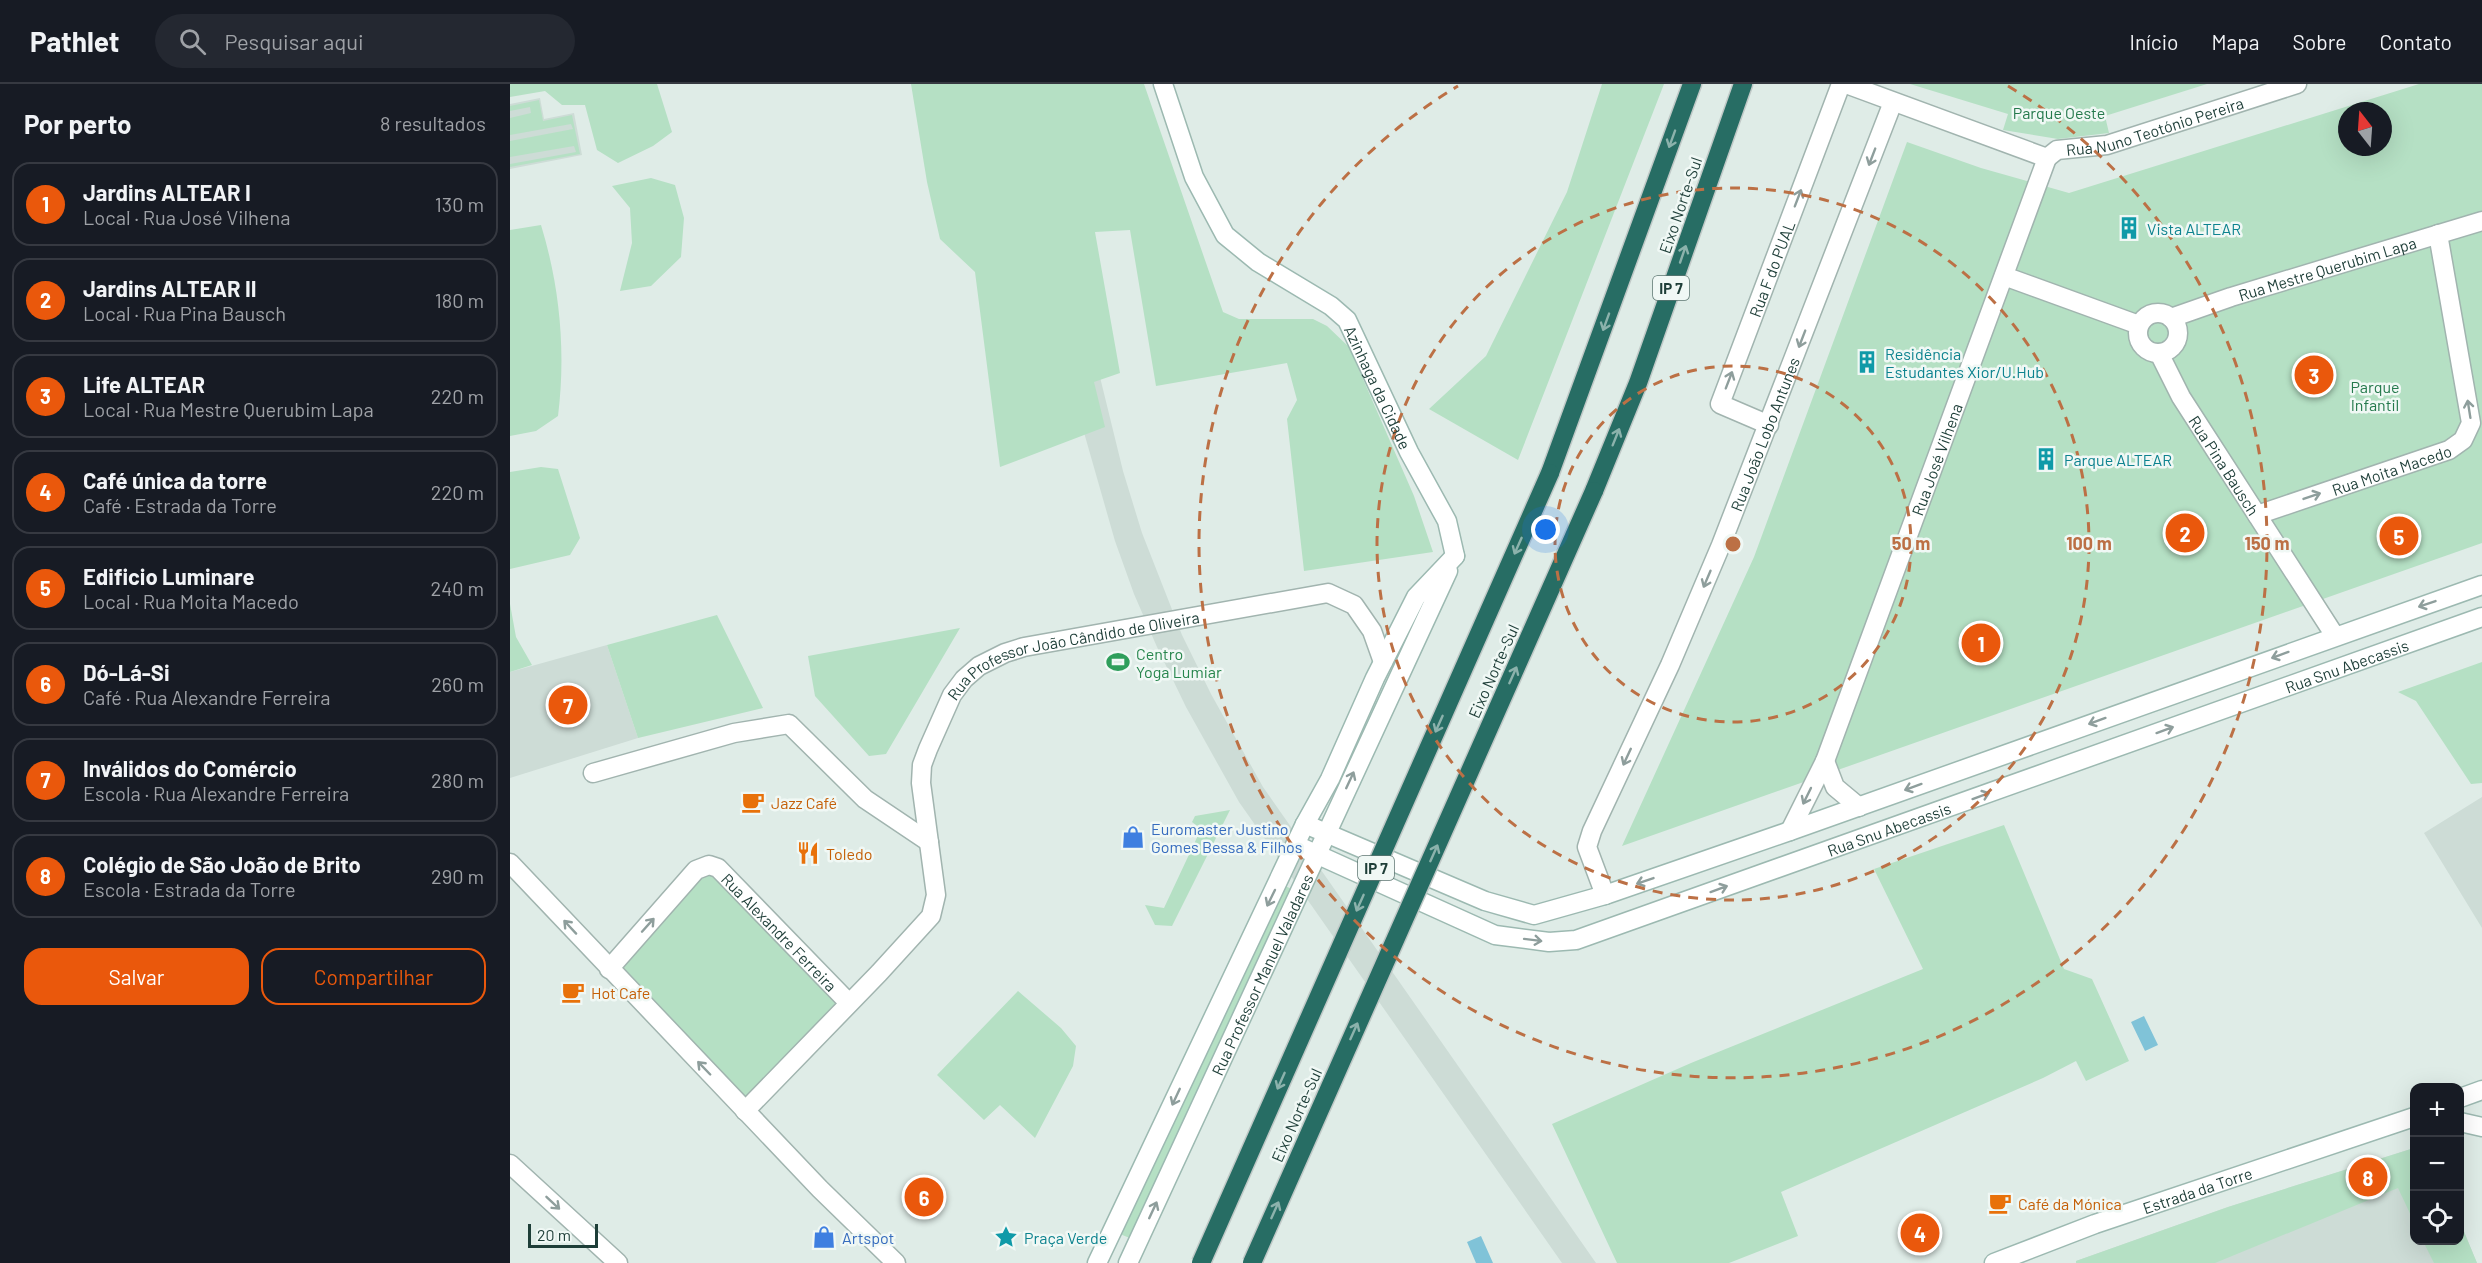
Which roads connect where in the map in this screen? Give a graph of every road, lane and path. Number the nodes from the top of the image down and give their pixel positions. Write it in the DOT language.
graph roads {
  1 [pos="1163,84"];
  2 [pos="1692,84"];
  3 [pos="1743,84"];
  4 [pos="1841,84"];
  5 [pos="1846,84"];
  6 [pos="2297,84"];
  7 [pos="1893,102"];
  8 [pos="2047,158"];
  9 [pos="2482,221"];
  10 [pos="2438,234"];
  11 [pos="2004,276"];
  12 [pos="2171,318"];
  13 [pos="2139,325"];
  14 [pos="2159,353"];
  15 [pos="1769,424"];
  16 [pos="2257,515"];
  17 [pos="1455,556"];
  18 [pos="2482,585"];
  19 [pos="2482,617"];
  20 [pos="2335,636"];
  21 [pos="1383,662"];
  22 [pos="1825,761"];
  23 [pos="593,773"];
  24 [pos="1858,807"];
  25 [pos="1305,824"];
  26 [pos="1790,831"];
  27 [pos="1326,833"];
  28 [pos="929,842"];
  29 [pos="1296,845"];
  30 [pos="1316,854"];
  31 [pos="510,863"];
  32 [pos="1605,895"];
  33 [pos="931,916"];
  34 [pos="609,969"];
  35 [pos="849,1004"];
  36 [pos="2482,1090"];
  37 [pos="2464,1097"];
  38 [pos="745,1111"];
  39 [pos="2410,1121"];
  40 [pos="2464,1123"];
  41 [pos="2482,1127"];
  42 [pos="513,1172"];
  43 [pos="1104,1261"];
  44 [pos="618,1263"];
  45 [pos="896,1263"];
  46 [pos="1128,1263"];
  47 [pos="1201,1263"];
  48 [pos="1252,1263"];
  49 [pos="1994,1263"];
  1 -- 17 [label="street, Azinhaga da Cidade"];
  2 -- 47 [label="highway, Eixo Norte-Sul / IP 7, one-way, bridge"];
  48 -- 3 [label="highway, Eixo Norte-Sul / IP 7, one-way, bridge"];
  15 -- 4 [label="street, Rua F do PUAL, one-way"];
  5 -- 7 [label="street, Rua Nuno Teotónio Pereira"];
  6 -- 8 [label="street, Rua Nuno Teotónio Pereira"];
  7 -- 8 [label="street, Rua Nuno Teotónio Pereira"];
  7 -- 15 [label="street, Rua João Lobo Antunes, one-way"];
  8 -- 11 [label="street, Rua José Vilhena"];
  9 -- 10 [label="street, Rua Mestre Querubim Lapa"];
  10 -- 12 [label="street, Rua Mestre Querubim Lapa"];
  16 -- 10 [label="street, Rua Moita Macedo, one-way"];
  11 -- 13 [label="street"];
  11 -- 22 [label="street, Rua José Vilhena"];
  12 -- 13 [label="street"];
  12 -- 14 [label="street"];
  13 -- 14 [label="street"];
  14 -- 16 [label="street, Rua Pina Bausch"];
  15 -- 32 [label="street, Rua João Lobo Antunes, one-way"];
  16 -- 20 [label="street, Rua Pina Bausch"];
  17 -- 21 [label="street, Rua Professor Manuel Valadares"];
  27 -- 17 [label="street, Rua Professor Manuel Valadares, one-way"];
  18 -- 20 [label="street, Rua Snu Abecassis, one-way"];
  30 -- 19 [label="street, Rua Snu Abecassis, one-way"];
  20 -- 24 [label="street, Rua Snu Abecassis, one-way"];
  21 -- 25 [label="street, Rua Professor Manuel Valadares"];
  21 -- 28 [label="street, Rua Professor João Cândido de Oliveira"];
  22 -- 24 [label="street"];
  22 -- 26 [label="street, Rua José Vilhena, one-way"];
  23 -- 28 [label="street"];
  24 -- 26 [label="street, Rua Snu Abecassis"];
  25 -- 27 [label="street, Rua Snu Abecassis"];
  25 -- 29 [label="street, Rua Professor Manuel Valadares"];
  26 -- 32 [label="street, Rua Snu Abecassis, one-way"];
  27 -- 30 [label="street, Rua Professor Manuel Valadares"];
  27 -- 32 [label="street, Rua Snu Abecassis"];
  28 -- 33 [label="street, Rua Professor João Cândido de Oliveira"];
  29 -- 30 [label="street, Rua Snu Abecassis"];
  29 -- 43 [label="street, Rua Professor Manuel Valadares, one-way"];
  46 -- 30 [label="street, Rua Professor Manuel Valadares, one-way"];
  34 -- 31 [label="street, one-way"];
  33 -- 35 [label="street, Rua Alexandre Ferreira"];
  34 -- 35 [label="street, Rua Alexandre Ferreira, one-way"];
  38 -- 34 [label="street, one-way"];
  35 -- 38 [label="street, Rua Alexandre Ferreira"];
  36 -- 37 [label="street"];
  38 -- 45 [label="street"];
  39 -- 49 [label="street, Estrada da Torre"];
  40 -- 41 [label="street"];
  42 -- 44 [label="street, one-way"];
}
